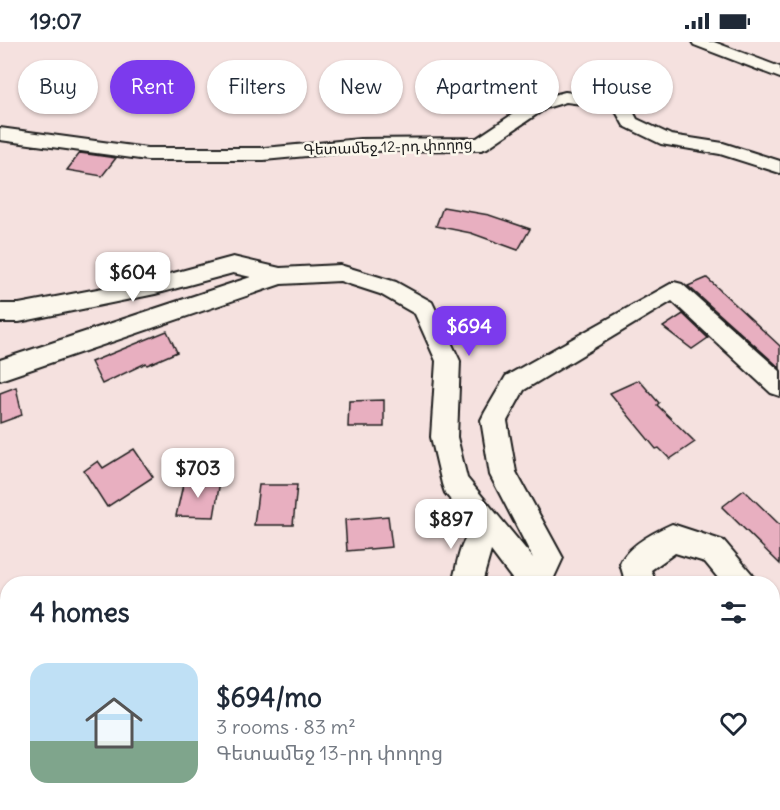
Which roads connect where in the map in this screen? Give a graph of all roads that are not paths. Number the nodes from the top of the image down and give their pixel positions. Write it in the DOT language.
graph roads {
  1 [pos="700,42"];
  2 [pos="780,73"];
  3 [pos="0,134"];
  4 [pos="780,166"];
  5 [pos="280,276"];
  6 [pos="0,313"];
  7 [pos="0,369"];
  8 [pos="780,386"];
  9 [pos="494,531"];
  10 [pos="469,576"];
  11 [pos="529,576"];
  12 [pos="539,576"];
  13 [pos="638,576"];
  14 [pos="735,576"];
  1 -- 2 [label="street"];
  3 -- 4 [label="street, Գետամեջ 12-րդ փողոց"];
  5 -- 6 [label="street"];
  5 -- 7 [label="street"];
  5 -- 9 [label="street"];
  8 -- 12 [label="street"];
  9 -- 10 [label="street"];
  9 -- 11 [label="street"];
  13 -- 14 [label="street"];
}
